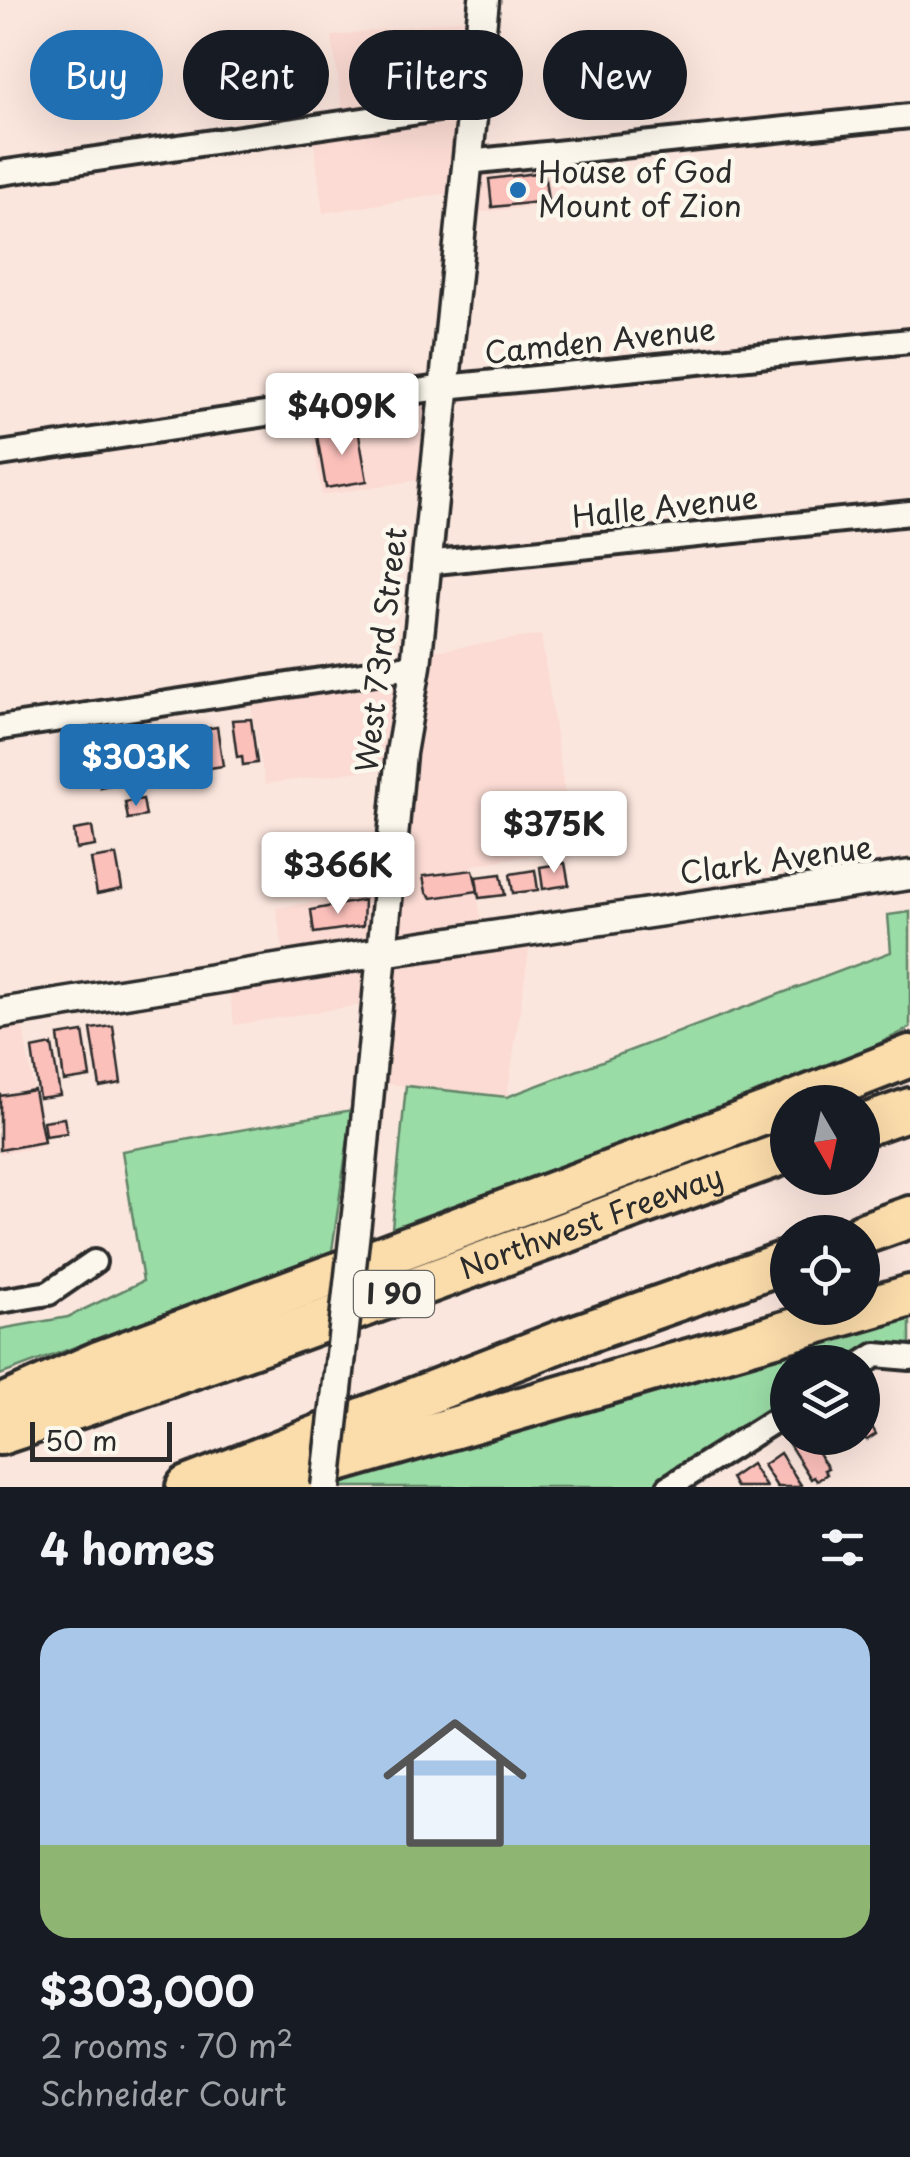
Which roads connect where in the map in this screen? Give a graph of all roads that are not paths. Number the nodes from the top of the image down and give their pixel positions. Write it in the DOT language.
graph roads {
  1 [pos="484,0"];
  2 [pos="481,30"];
  3 [pos="910,116"];
  4 [pos="362,120"];
  5 [pos="472,120"];
  6 [pos="468,162"];
  7 [pos="0,172"];
  8 [pos="910,340"];
  9 [pos="444,387"];
  10 [pos="0,454"];
  11 [pos="910,513"];
  12 [pos="426,563"];
  13 [pos="416,666"];
  14 [pos="0,728"];
  15 [pos="910,875"];
  16 [pos="382,952"];
  17 [pos="0,1013"];
  18 [pos="910,1056"];
  19 [pos="838,1085"];
  20 [pos="910,1109"];
  21 [pos="770,1111"];
  22 [pos="880,1120"];
  23 [pos="770,1158"];
  24 [pos="910,1217"];
  25 [pos="880,1228"];
  26 [pos="94,1262"];
  27 [pos="770,1267"];
  28 [pos="910,1296"];
  29 [pos="0,1301"];
  30 [pos="880,1355"];
  31 [pos="910,1358"];
  32 [pos="0,1406"];
  33 [pos="770,1423"];
  34 [pos="0,1434"];
  35 [pos="186,1487"];
  36 [pos="248,1487"];
  37 [pos="326,1487"];
  38 [pos="670,1487"];
  1 -- 2 [label="street, West 73rd Street"];
  3 -- 6 [label="street"];
  4 -- 7 [label="street"];
  5 -- 6 [label="street, West 73rd Street"];
  6 -- 9 [label="street, West 73rd Street"];
  8 -- 9 [label="street, Camden Avenue"];
  9 -- 10 [label="street, Camden Avenue"];
  9 -- 12 [label="street, West 73rd Street"];
  11 -- 12 [label="street, Halle Avenue"];
  12 -- 13 [label="street, West 73rd Street"];
  13 -- 14 [label="street"];
  13 -- 16 [label="street, West 73rd Street"];
  15 -- 16 [label="street, Clark Avenue"];
  16 -- 17 [label="street, Clark Avenue"];
  16 -- 37 [label="street, West 73rd Street, bridge"];
  18 -- 19 [label="highway"];
  20 -- 22 [label="highway"];
  21 -- 32 [label="highway"];
  23 -- 34 [label="highway, Northwest Freeway / I 90"];
  24 -- 25 [label="highway"];
  26 -- 29 [label="street"];
  27 -- 35 [label="highway"];
  28 -- 36 [label="highway"];
  30 -- 31 [label="street"];
  33 -- 38 [label="street"];
}
